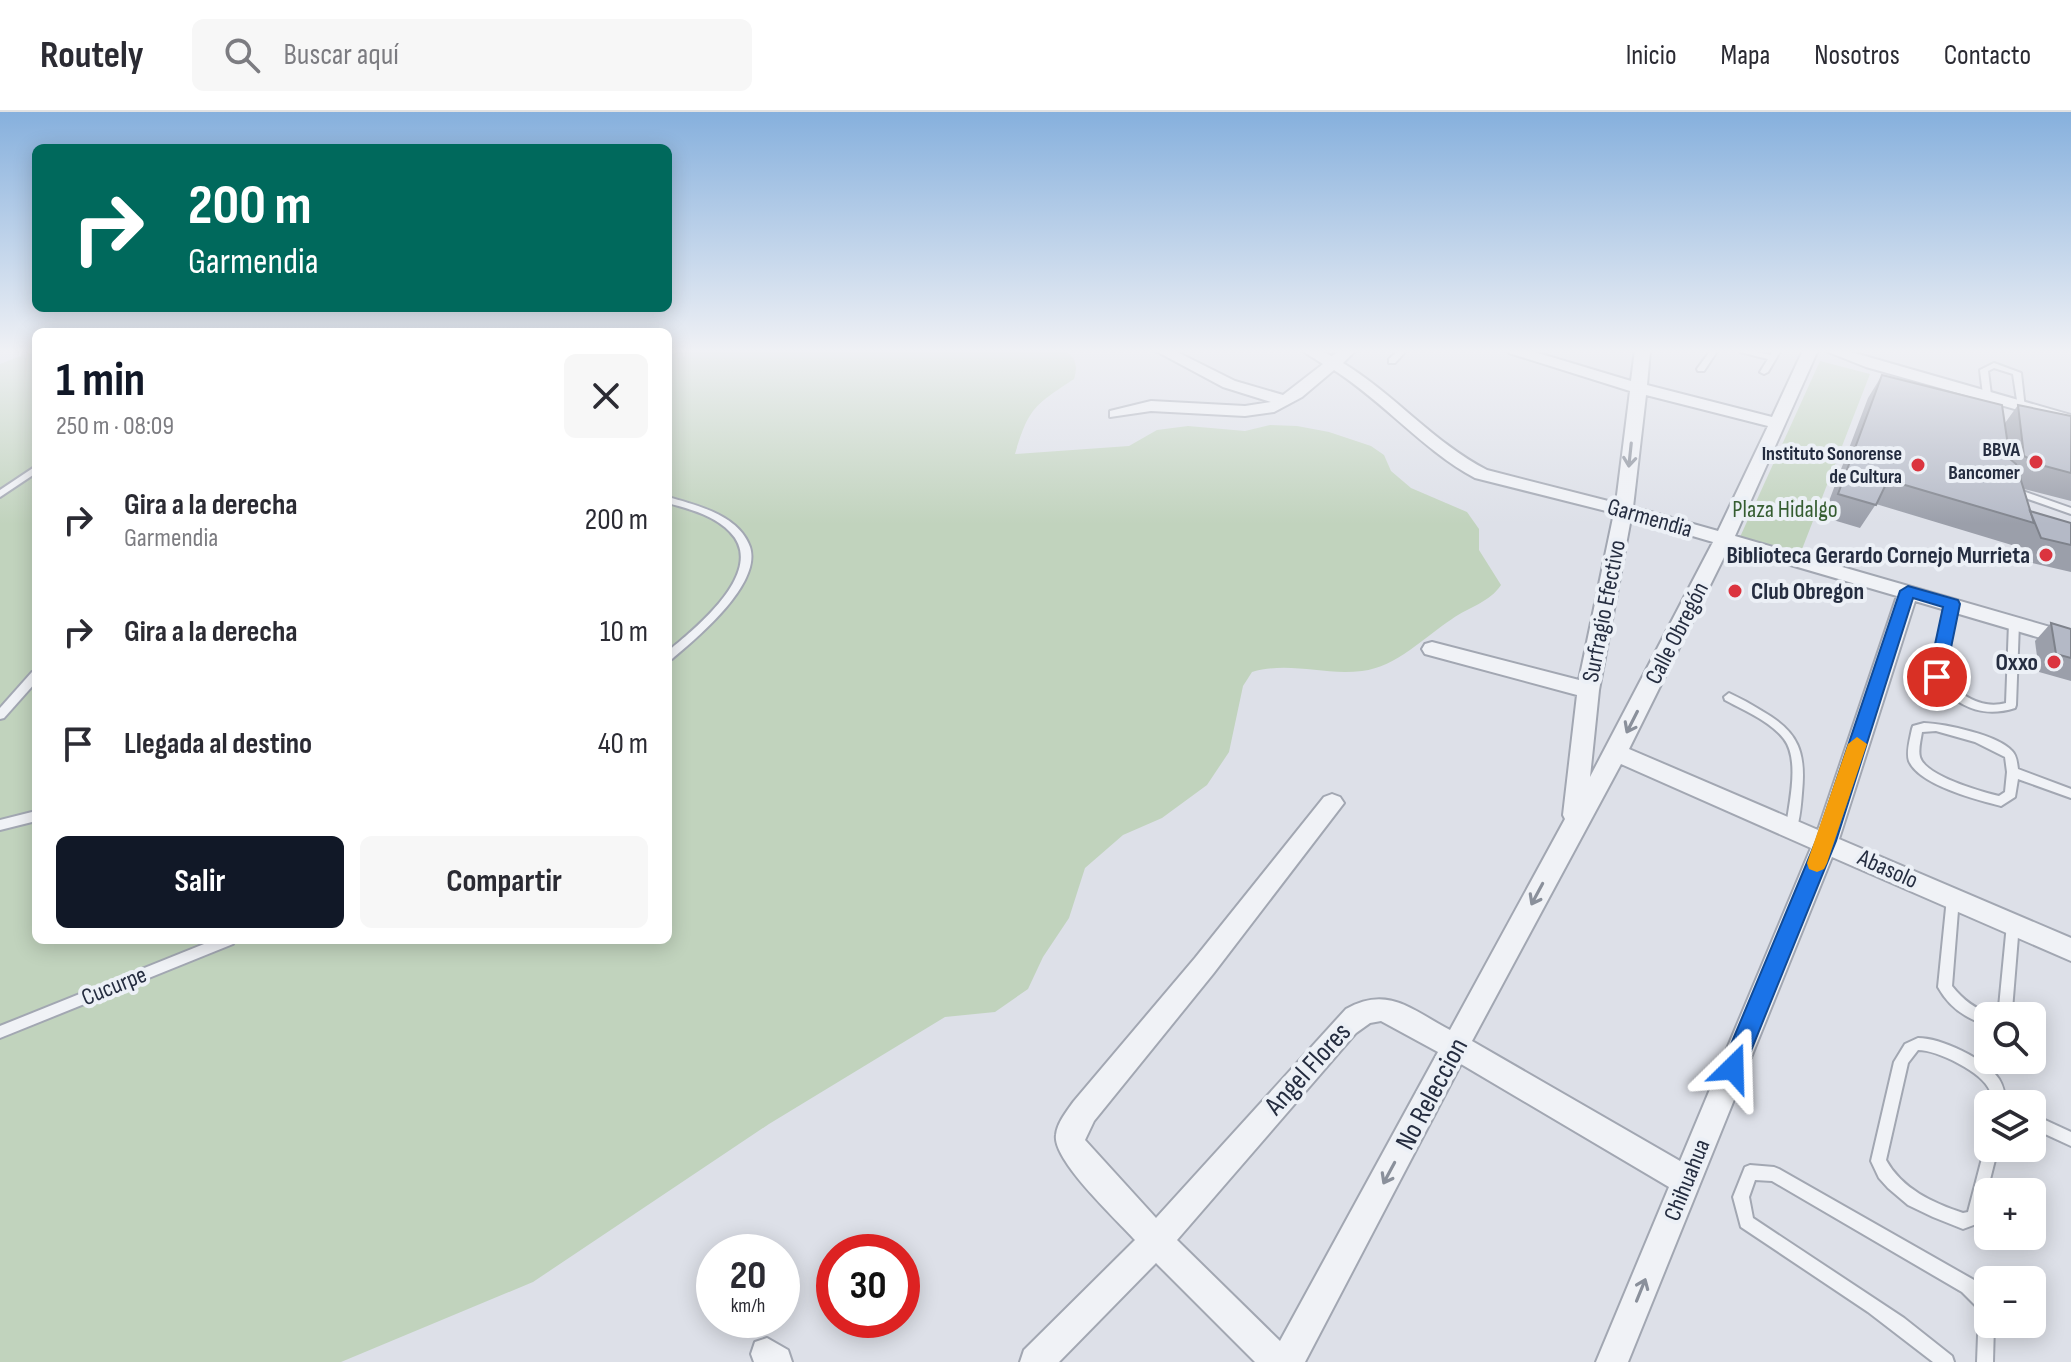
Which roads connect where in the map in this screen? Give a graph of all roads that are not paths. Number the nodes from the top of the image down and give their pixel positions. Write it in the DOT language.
graph roads {
  1 [pos="1141,408"];
  2 [pos="1202,408"];
  3 [pos="1267,408"];
  4 [pos="1393,408"];
  5 [pos="1636,408"];
  6 [pos="1719,408"];
  7 [pos="1783,408"];
  8 [pos="2027,408"];
  9 [pos="1116,414"];
  10 [pos="2071,420"];
  11 [pos="1777,423"];
  12 [pos="32,472"];
  13 [pos="2004,485"];
  14 [pos="0,494"];
  15 [pos="2022,495"];
  16 [pos="672,502"];
  17 [pos="2025,506"];
  18 [pos="1624,510"];
  19 [pos="2066,510"];
  20 [pos="2064,524"];
  21 [pos="1724,539"];
  22 [pos="1908,591"];
  23 [pos="1952,604"];
  24 [pos="2014,623"];
  25 [pos="2071,640"];
  26 [pos="1432,649"];
  27 [pos="672,653"];
  28 [pos="32,679"];
  29 [pos="1588,690"];
  30 [pos="1729,697"];
  31 [pos="0,715"];
  32 [pos="1616,753"];
  33 [pos="2013,772"];
  34 [pos="2071,794"];
  35 [pos="1332,803"];
  36 [pos="32,817"];
  37 [pos="0,825"];
  38 [pos="1574,825"];
  39 [pos="1792,827"];
  40 [pos="1826,841"];
  41 [pos="1953,898"];
  42 [pos="2013,924"];
  43 [pos="218,944"];
  44 [pos="2071,950"];
  45 [pos="2006,1002"];
  46 [pos="1974,1014"];
  47 [pos="0,1032"];
  48 [pos="1457,1048"];
  49 [pos="1996,1090"];
  50 [pos="2046,1127"];
  51 [pos="2071,1139"];
  52 [pos="1988,1162"];
  53 [pos="1686,1181"];
  54 [pos="1156,1241"];
  55 [pos="1036,1362"];
  56 [pos="1278,1362"];
  57 [pos="1287,1362"];
  58 [pos="1612,1362"];
  59 [pos="1946,1362"];
  60 [pos="1985,1362"];
  1 -- 9 [label="street"];
  2 -- 3 [label="street"];
  4 -- 18 [label="street, Garmendia"];
  5 -- 18 [label="street, Surfragio Efectivo, one-way"];
  6 -- 11 [label="street"];
  7 -- 11 [label="street, Calle Obregón"];
  8 -- 10 [label="street"];
  11 -- 21 [label="street, Calle Obregón"];
  12 -- 14 [label="lane"];
  13 -- 15 [label="lane"];
  15 -- 17 [label="lane"];
  15 -- 19 [label="lane"];
  16 -- 27 [label="lane"];
  18 -- 21 [label="street, Garmendia"];
  18 -- 29 [label="street, Surfragio Efectivo"];
  19 -- 20 [label="lane"];
  21 -- 22 [label="street, Garmendia"];
  21 -- 32 [label="street, Calle Obregón, one-way"];
  22 -- 23 [label="street, Garmendia"];
  22 -- 40 [label="street, Chihuahua"];
  23 -- 24 [label="street, Garmendia"];
  23 -- 24 [label="lane"];
  24 -- 25 [label="street, Garmendia"];
  26 -- 29 [label="street"];
  28 -- 31 [label="lane"];
  29 -- 38 [label="street, Surfragio Efectivo"];
  30 -- 39 [label="lane"];
  32 -- 38 [label="street, Calle Obregón"];
  32 -- 39 [label="street, Abasolo"];
  33 -- 33 [label="lane"];
  33 -- 34 [label="lane"];
  35 -- 54 [label="street"];
  36 -- 37 [label="lane"];
  38 -- 48 [label="street, No Releccion, one-way"];
  39 -- 40 [label="street, Abasolo"];
  40 -- 41 [label="street, Abasolo"];
  40 -- 53 [label="street, Chihuahua"];
  41 -- 42 [label="street, Abasolo"];
  41 -- 46 [label="lane"];
  42 -- 44 [label="street, Abasolo"];
  42 -- 45 [label="lane"];
  43 -- 47 [label="lane, Cucurpe"];
  48 -- 53 [label="street, Angel Flores"];
  48 -- 54 [label="street, Angel Flores"];
  48 -- 57 [label="street, No Releccion, one-way"];
  49 -- 52 [label="lane"];
  50 -- 51 [label="lane"];
  58 -- 53 [label="street, Chihuahua, one-way"];
  54 -- 55 [label="street, Angel Flores"];
  54 -- 56 [label="street"];
  59 -- 60 [label="lane"];
}
